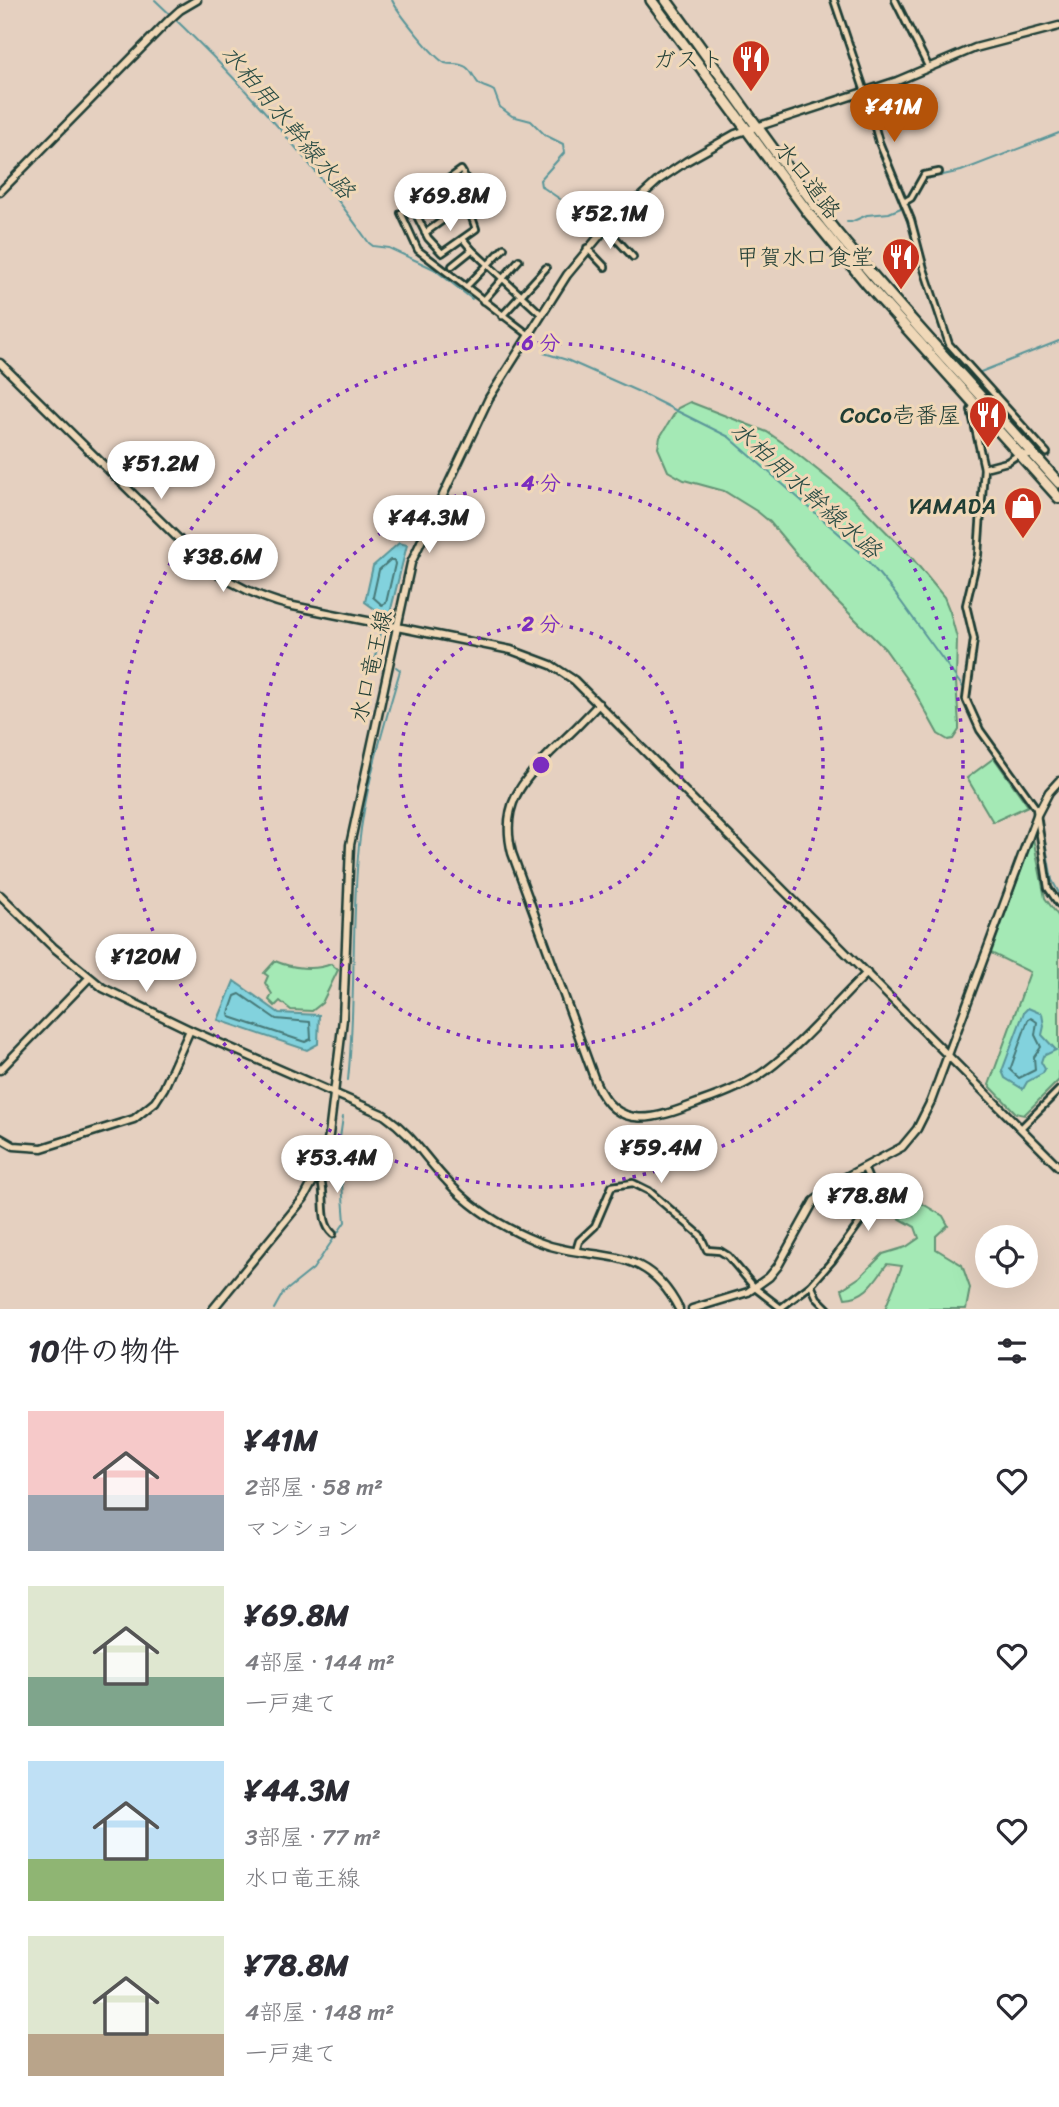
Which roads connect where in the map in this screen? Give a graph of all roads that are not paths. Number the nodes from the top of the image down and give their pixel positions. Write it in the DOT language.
graph roads {
  1 [pos="197,0"];
  2 [pos="651,0"];
  3 [pos="666,0"];
  4 [pos="834,0"];
  5 [pos="895,0"];
  6 [pos="1059,26"];
  7 [pos="928,66"];
  8 [pos="865,92"];
  9 [pos="757,128"];
  10 [pos="746,131"];
  11 [pos="939,172"];
  12 [pos="0,192"];
  13 [pos="904,202"];
  14 [pos="465,205"];
  15 [pos="412,206"];
  16 [pos="606,228"];
  17 [pos="425,233"];
  18 [pos="463,239"];
  19 [pos="503,248"];
  20 [pos="587,248"];
  21 [pos="472,250"];
  22 [pos="633,257"];
  23 [pos="519,260"];
  24 [pos="487,265"];
  25 [pos="452,267"];
  26 [pos="605,267"];
  27 [pos="546,268"];
  28 [pos="503,279"];
  29 [pos="466,287"];
  30 [pos="520,296"];
  31 [pos="483,301"];
  32 [pos="542,315"];
  33 [pos="502,316"];
  34 [pos="529,335"];
  35 [pos="0,363"];
  36 [pos="974,404"];
  37 [pos="1046,453"];
  38 [pos="1019,454"];
  39 [pos="1034,455"];
  40 [pos="984,468"];
  41 [pos="1059,483"];
  42 [pos="1059,498"];
  43 [pos="398,627"];
  44 [pos="599,704"];
  45 [pos="1059,781"];
  46 [pos="1037,815"];
  47 [pos="0,895"];
  48 [pos="1059,904"];
  49 [pos="867,972"];
  50 [pos="89,978"];
  51 [pos="190,1030"];
  52 [pos="948,1054"];
  53 [pos="0,1070"];
  54 [pos="1059,1090"];
  55 [pos="334,1092"];
  56 [pos="1021,1128"];
  57 [pos="0,1138"];
  58 [pos="1059,1167"];
  59 [pos="864,1168"];
  60 [pos="318,1174"];
  61 [pos="332,1234"];
  62 [pos="576,1251"];
  63 [pos="811,1285"];
  64 [pos="755,1288"];
  65 [pos="782,1308"];
  66 [pos="213,1309"];
  67 [pos="679,1309"];
  68 [pos="692,1309"];
  69 [pos="828,1309"];
  1 -- 12 [label="street"];
  2 -- 10 [label="highway, 水口道路"];
  3 -- 9 [label="highway, 水口道路"];
  4 -- 8 [label="street"];
  5 -- 7 [label="street"];
  6 -- 7 [label="street, 水口竜王線"];
  7 -- 8 [label="street, 水口竜王線"];
  8 -- 9 [label="street, 水口竜王線"];
  8 -- 13 [label="street"];
  9 -- 10 [label="street, 水口竜王線"];
  9 -- 39 [label="highway, 水口道路"];
  10 -- 16 [label="street, 水口竜王線"];
  10 -- 36 [label="highway, 水口道路"];
  11 -- 13 [label="street"];
  13 -- 37 [label="street"];
  14 -- 15 [label="street"];
  14 -- 17 [label="street"];
  14 -- 18 [label="street"];
  15 -- 17 [label="street"];
  15 -- 29 [label="street"];
  16 -- 20 [label="street, 水口竜王線"];
  16 -- 22 [label="street"];
  17 -- 18 [label="street"];
  18 -- 21 [label="street"];
  19 -- 24 [label="street"];
  20 -- 26 [label="street"];
  20 -- 32 [label="street, 水口竜王線"];
  21 -- 24 [label="street"];
  21 -- 25 [label="street"];
  23 -- 28 [label="street"];
  24 -- 28 [label="street"];
  24 -- 29 [label="street"];
  27 -- 30 [label="street"];
  28 -- 30 [label="street"];
  28 -- 31 [label="street"];
  29 -- 31 [label="street"];
  30 -- 32 [label="street"];
  30 -- 33 [label="street"];
  31 -- 33 [label="street"];
  32 -- 34 [label="street, 水口竜王線"];
  33 -- 34 [label="street"];
  34 -- 43 [label="street, 水口竜王線"];
  35 -- 43 [label="street"];
  36 -- 38 [label="highway, 水口道路"];
  36 -- 40 [label="street"];
  38 -- 39 [label="street"];
  38 -- 40 [label="street"];
  38 -- 42 [label="highway, 水口道路"];
  39 -- 41 [label="highway, 水口道路"];
  40 -- 46 [label="street"];
  43 -- 44 [label="street"];
  43 -- 55 [label="street, 水口竜王線"];
  44 -- 49 [label="street"];
  44 -- 49 [label="street"];
  45 -- 46 [label="street"];
  46 -- 48 [label="street"];
  46 -- 52 [label="street"];
  47 -- 50 [label="street"];
  49 -- 52 [label="street"];
  50 -- 51 [label="street"];
  50 -- 53 [label="street"];
  51 -- 55 [label="street"];
  51 -- 57 [label="street"];
  52 -- 56 [label="street"];
  52 -- 59 [label="street"];
  54 -- 56 [label="street"];
  55 -- 60 [label="street, 水口竜王線"];
  55 -- 62 [label="street"];
  56 -- 58 [label="street"];
  59 -- 63 [label="street"];
  59 -- 64 [label="street"];
  60 -- 61 [label="street"];
  60 -- 66 [label="street, 水口竜王線"];
  62 -- 64 [label="street"];
  62 -- 67 [label="street"];
  63 -- 65 [label="street"];
  63 -- 69 [label="street"];
  64 -- 65 [label="street"];
  64 -- 68 [label="street"];
}
